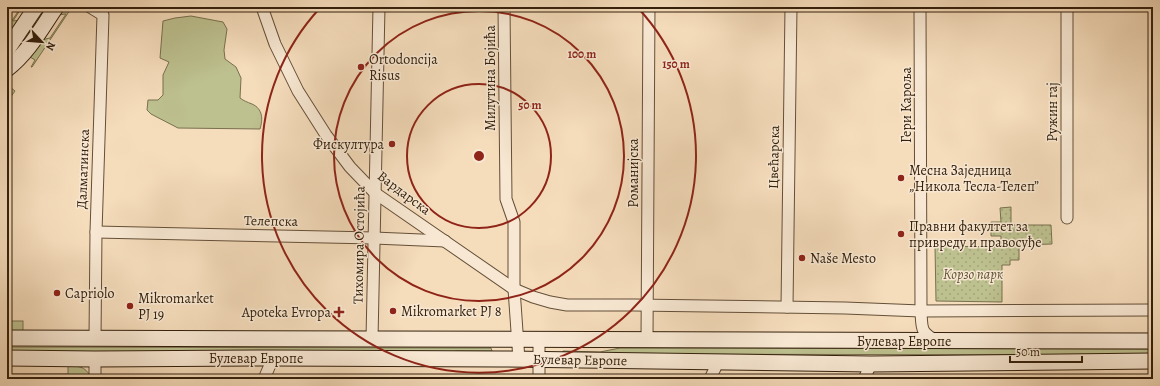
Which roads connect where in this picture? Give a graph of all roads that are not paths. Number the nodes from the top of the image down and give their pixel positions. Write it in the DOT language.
graph roads {
  1 [pos="36,7"];
  2 [pos="56,7"];
  3 [pos="90,7"];
  4 [pos="262,7"];
  5 [pos="379,7"];
  6 [pos="504,7"];
  7 [pos="648,7"];
  8 [pos="791,7"];
  9 [pos="920,7"];
  10 [pos="1067,7"];
  11 [pos="7,50"];
  12 [pos="7,69"];
  13 [pos="375,193"];
  14 [pos="1067,218"];
  15 [pos="96,232"];
  16 [pos="374,238"];
  17 [pos="446,241"];
  18 [pos="514,289"];
  19 [pos="647,305"];
  20 [pos="787,307"];
  21 [pos="1153,310"];
  22 [pos="921,311"];
  23 [pos="922,323"];
  24 [pos="7,338"];
  25 [pos="95,339"];
  26 [pos="372,339"];
  27 [pos="518,339"];
  28 [pos="539,339"];
  29 [pos="647,340"];
  30 [pos="910,341"];
  31 [pos="937,341"];
  32 [pos="1153,342"];
  33 [pos="7,358"];
  34 [pos="273,358"];
  35 [pos="95,359"];
  36 [pos="519,360"];
  37 [pos="539,360"];
  38 [pos="1153,361"];
  39 [pos="718,362"];
  40 [pos="871,364"];
  41 [pos="95,379"];
  42 [pos="264,379"];
  43 [pos="539,379"];
  44 [pos="710,379"];
  45 [pos="864,379"];
  1 -- 11 [label="main road"];
  2 -- 12 [label="main road"];
  3 -- 15 [label="street, Далматинска"];
  4 -- 13 [label="street, Вардарска"];
  5 -- 13 [label="street, Тихомира Остојића"];
  6 -- 18 [label="street, Милутина Бојића"];
  7 -- 19 [label="street, Романијска"];
  8 -- 20 [label="street, Цвећарска"];
  9 -- 22 [label="street, Гери Кароља"];
  10 -- 14 [label="street, Ружин гај"];
  13 -- 16 [label="street, Тихомира Остојића"];
  13 -- 17 [label="street, Вардарска"];
  15 -- 16 [label="street, Телепска"];
  15 -- 25 [label="street, Далматинска"];
  16 -- 17 [label="street, Телепска"];
  16 -- 26 [label="street, Тихомира Остојића"];
  17 -- 18 [label="street, Вардарска"];
  18 -- 19 [label="street"];
  18 -- 27 [label="street, Милутина Бојића"];
  19 -- 20 [label="street"];
  19 -- 29 [label="street, Романијска"];
  20 -- 22 [label="street"];
  21 -- 22 [label="street"];
  22 -- 23 [label="street, Гери Кароља"];
  23 -- 30 [label="street"];
  23 -- 31 [label="street, Гери Кароља"];
  24 -- 25 [label="main road, Булевар Европе"];
  25 -- 26 [label="main road, Булевар Европе"];
  26 -- 27 [label="main road, Булевар Европе"];
  27 -- 28 [label="main road, Булевар Европе"];
  27 -- 36 [label="street, Милутина Бојића"];
  28 -- 29 [label="main road, Булевар Европе"];
  28 -- 37 [label="street"];
  29 -- 30 [label="main road, Булевар Европе"];
  30 -- 31 [label="main road, Булевар Европе"];
  31 -- 32 [label="main road, Булевар Европе"];
  33 -- 35 [label="main road, Булевар Европе"];
  34 -- 35 [label="main road, Булевар Европе"];
  34 -- 36 [label="main road, Булевар Европе"];
  34 -- 42 [label="street"];
  35 -- 41 [label="street"];
  36 -- 37 [label="main road, Булевар Европе"];
  37 -- 39 [label="main road, Булевар Европе"];
  37 -- 43 [label="street"];
  38 -- 40 [label="main road, Булевар Европе"];
  39 -- 40 [label="main road, Булевар Европе"];
  39 -- 44 [label="street"];
  40 -- 45 [label="street"];
}
